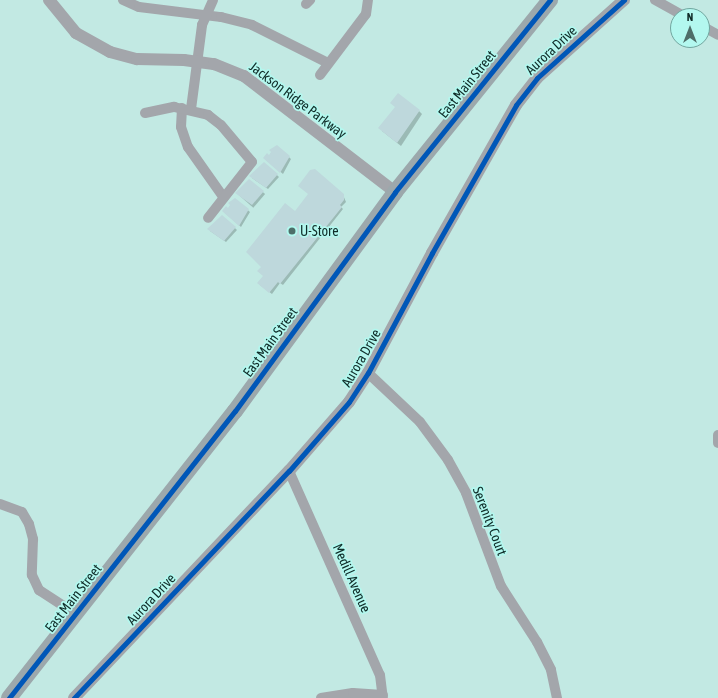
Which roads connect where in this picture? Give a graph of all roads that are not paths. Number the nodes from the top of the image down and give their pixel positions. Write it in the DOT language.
graph roads {
  1 [pos="49,0"];
  2 [pos="123,0"];
  3 [pos="213,0"];
  4 [pos="368,0"];
  5 [pos="550,0"];
  6 [pos="624,0"];
  7 [pos="655,0"];
  8 [pos="670,8"];
  9 [pos="204,15"];
  10 [pos="197,61"];
  11 [pos="328,63"];
  12 [pos="320,75"];
  13 [pos="186,108"];
  14 [pos="144,113"];
  15 [pos="395,192"];
  16 [pos="224,198"];
  17 [pos="208,218"];
  18 [pos="368,373"];
  19 [pos="718,435"];
  20 [pos="718,442"];
  21 [pos="289,471"];
  22 [pos="0,504"];
  23 [pos="76,614"];
  24 [pos="383,696"];
  25 [pos="9,698"];
  26 [pos="74,698"];
  27 [pos="321,698"];
  28 [pos="557,698"];
  1 -- 10 [label="street, Jackson Ridge Parkway"];
  2 -- 9 [label="street"];
  3 -- 9 [label="street"];
  4 -- 11 [label="street"];
  5 -- 15 [label="main road, East Main Street"];
  6 -- 18 [label="street, Aurora Drive"];
  7 -- 8 [label="street"];
  9 -- 10 [label="street"];
  9 -- 11 [label="street"];
  10 -- 13 [label="street"];
  10 -- 15 [label="street, Jackson Ridge Parkway"];
  11 -- 12 [label="street"];
  13 -- 14 [label="street"];
  13 -- 16 [label="street"];
  13 -- 16 [label="street"];
  15 -- 23 [label="main road, East Main Street"];
  16 -- 17 [label="street"];
  18 -- 21 [label="street, Aurora Drive"];
  18 -- 28 [label="street, Serenity Court"];
  19 -- 20 [label="street"];
  21 -- 24 [label="street, Medill Avenue"];
  21 -- 26 [label="street, Aurora Drive"];
  22 -- 23 [label="street"];
  23 -- 25 [label="main road, East Main Street"];
  24 -- 27 [label="street"];
}
